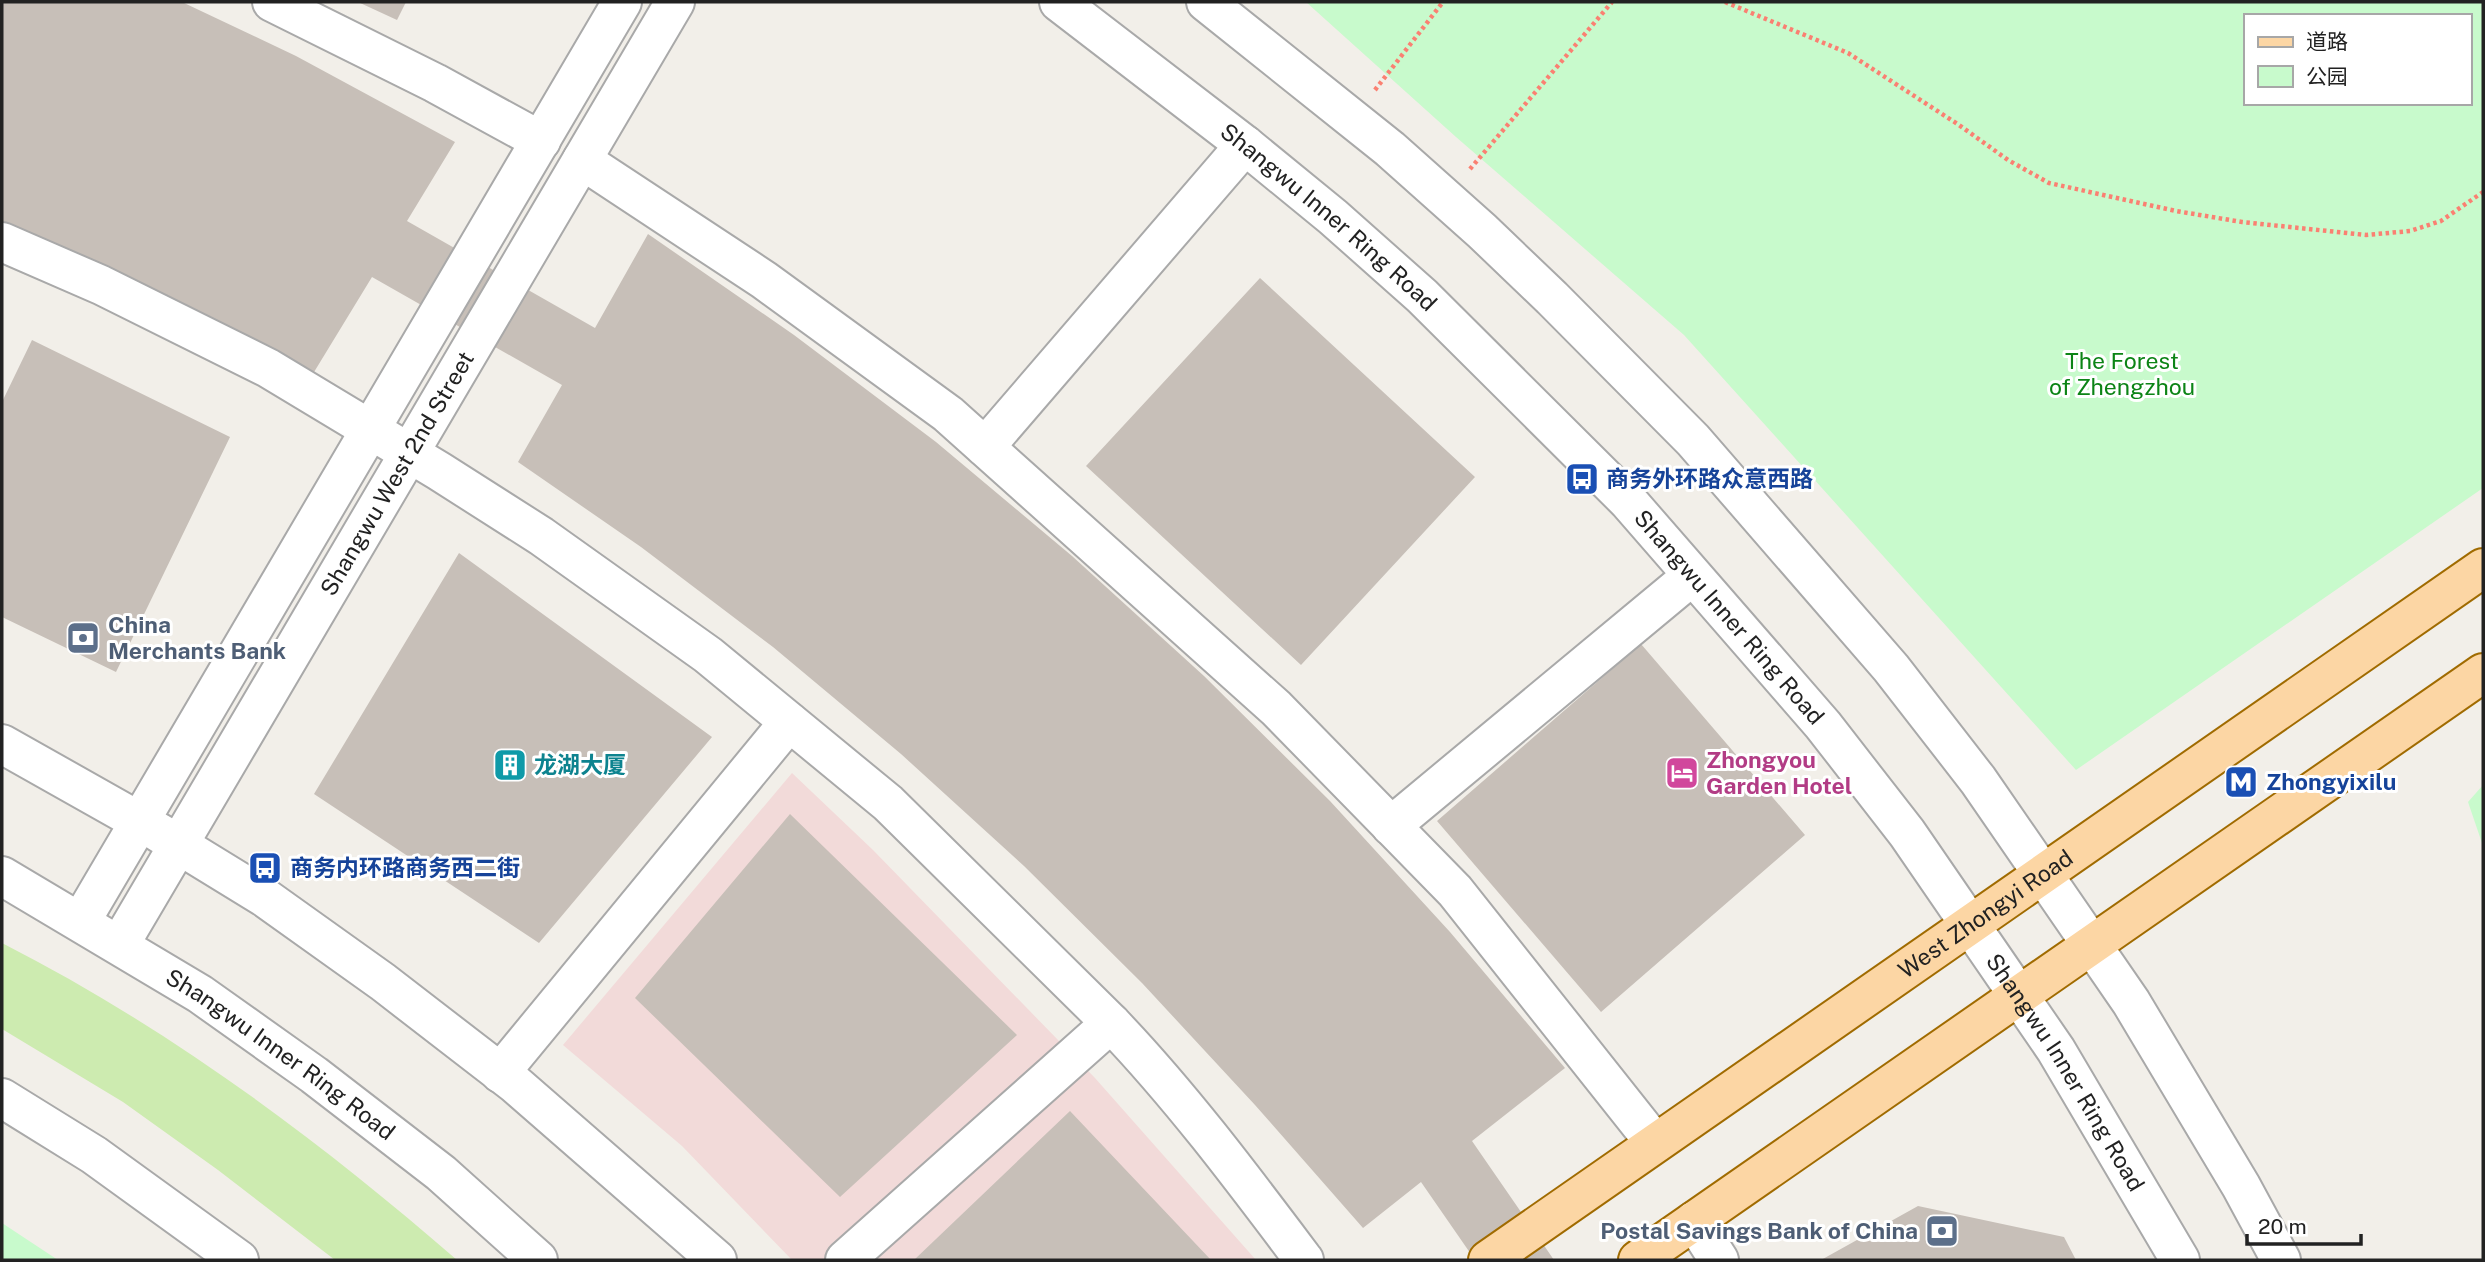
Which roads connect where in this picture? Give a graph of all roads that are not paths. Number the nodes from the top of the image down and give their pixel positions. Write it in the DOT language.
graph roads {
  1 [pos="272,2"];
  2 [pos="622,2"];
  3 [pos="675,2"];
  4 [pos="1059,2"];
  5 [pos="1206,2"];
  6 [pos="541,141"];
  7 [pos="1245,145"];
  8 [pos="582,160"];
  9 [pos="4,248"];
  10 [pos="370,429"];
  11 [pos="985,447"];
  12 [pos="409,453"];
  13 [pos="2483,568"];
  14 [pos="1692,576"];
  15 [pos="2483,673"];
  16 [pos="789,722"];
  17 [pos="2,744"];
  18 [pos="140,822"];
  19 [pos="1391,826"];
  20 [pos="178,845"];
  21 [pos="2043,874"];
  22 [pos="2,876"];
  23 [pos="81,922"];
  24 [pos="1970,924"];
  25 [pos="120,944"];
  26 [pos="2092,945"];
  27 [pos="2018,996"];
  28 [pos="1111,1023"];
  29 [pos="500,1073"];
  30 [pos="2,1098"];
  31 [pos="1655,1143"];
  32 [pos="1694,1221"];
  33 [pos="239,1260"];
  34 [pos="538,1260"];
  35 [pos="717,1260"];
  36 [pos="845,1260"];
  37 [pos="1304,1260"];
  38 [pos="1488,1260"];
  39 [pos="1638,1260"];
  40 [pos="1719,1260"];
  41 [pos="2180,1260"];
  42 [pos="2281,1260"];
  1 -- 6 [label="street"];
  2 -- 6 [label="street, Shangwu West 2nd Street"];
  3 -- 8 [label="street, Shangwu West 2nd Street"];
  4 -- 7 [label="street, Shangwu Inner Ring Road"];
  5 -- 21 [label="street"];
  6 -- 10 [label="street, Shangwu West 2nd Street"];
  7 -- 11 [label="street"];
  7 -- 14 [label="street, Shangwu Inner Ring Road"];
  8 -- 11 [label="street"];
  8 -- 12 [label="street, Shangwu West 2nd Street"];
  9 -- 10 [label="street"];
  10 -- 12 [label="street"];
  10 -- 18 [label="street, Shangwu West 2nd Street"];
  11 -- 19 [label="street"];
  12 -- 16 [label="street"];
  12 -- 20 [label="street, Shangwu West 2nd Street"];
  13 -- 21 [label="main road, West Zhongyi Road"];
  14 -- 19 [label="street"];
  14 -- 24 [label="street, Shangwu Inner Ring Road"];
  15 -- 26 [label="main road"];
  16 -- 28 [label="street"];
  16 -- 29 [label="street"];
  17 -- 18 [label="street"];
  18 -- 20 [label="street"];
  18 -- 23 [label="street, Shangwu West 2nd Street"];
  19 -- 31 [label="street"];
  20 -- 25 [label="street, Shangwu West 2nd Street"];
  20 -- 29 [label="street"];
  21 -- 24 [label="main road, West Zhongyi Road"];
  21 -- 26 [label="street"];
  22 -- 23 [label="street, Shangwu Inner Ring Road"];
  23 -- 25 [label="street, Shangwu Inner Ring Road"];
  24 -- 27 [label="street, Shangwu Inner Ring Road"];
  24 -- 31 [label="main road, West Zhongyi Road"];
  25 -- 34 [label="street, Shangwu Inner Ring Road"];
  26 -- 27 [label="main road"];
  26 -- 42 [label="street"];
  27 -- 32 [label="main road"];
  27 -- 41 [label="street, Shangwu Inner Ring Road"];
  28 -- 36 [label="street"];
  28 -- 37 [label="street"];
  29 -- 35 [label="street"];
  30 -- 33 [label="street"];
  31 -- 38 [label="main road, West Zhongyi Road"];
  32 -- 39 [label="main road"];
  32 -- 40 [label="street"];
}
